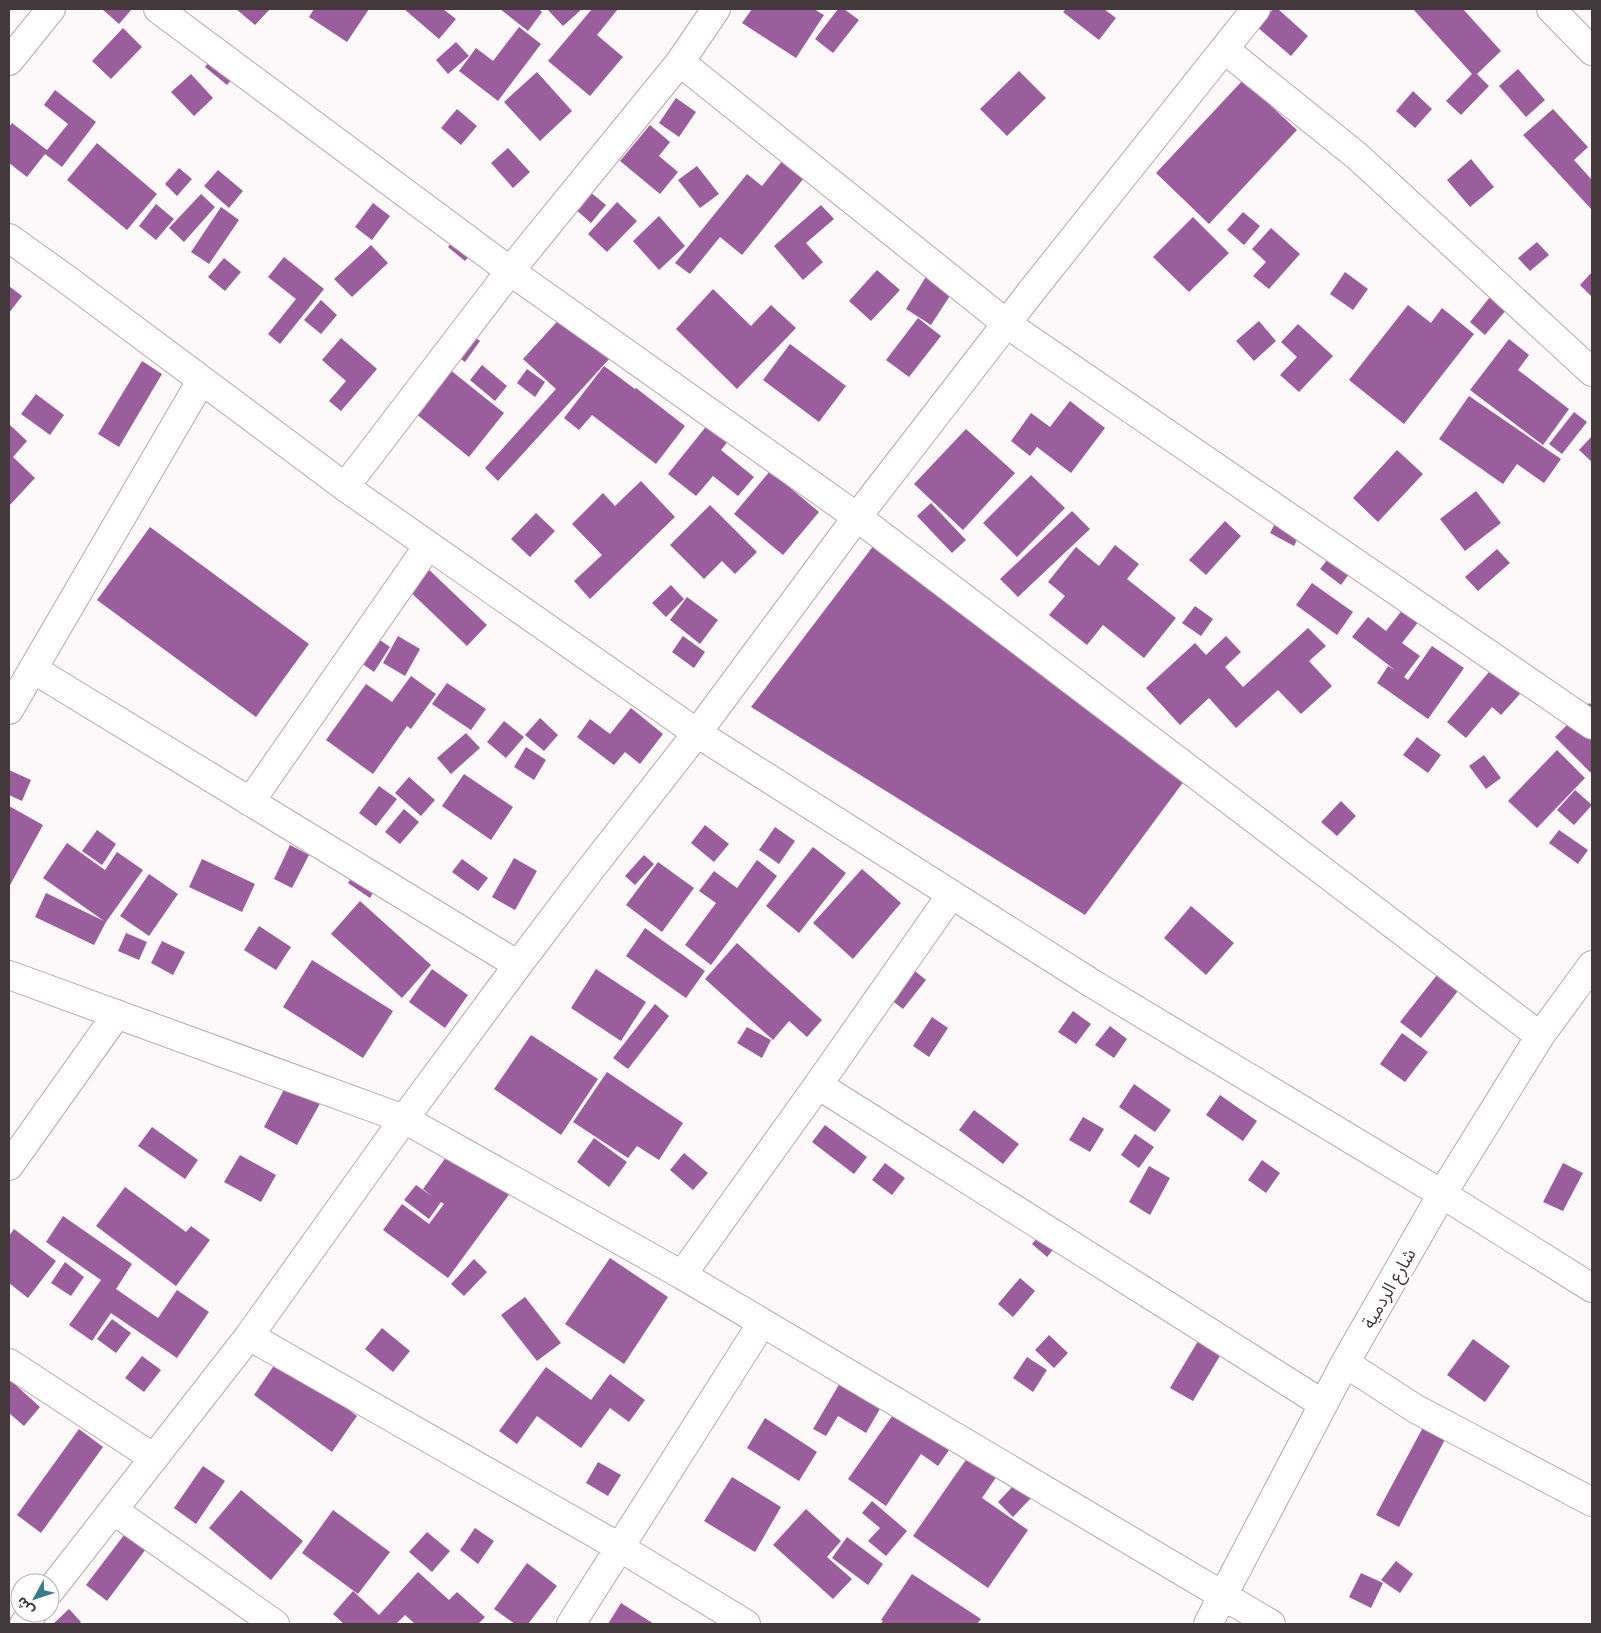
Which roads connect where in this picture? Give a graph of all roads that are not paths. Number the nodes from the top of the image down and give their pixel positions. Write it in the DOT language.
graph roads {
  1 [pos="52,9"];
  2 [pos="158,9"];
  3 [pos="716,9"];
  4 [pos="1256,9"];
  5 [pos="1551,9"];
  6 [pos="1224,49"];
  7 [pos="1592,51"];
  8 [pos="9,61"];
  9 [pos="680,62"];
  10 [pos="9,238"];
  11 [pos="510,271"];
  12 [pos="1007,324"];
  13 [pos="1592,372"];
  14 [pos="201,381"];
  15 [pos="345,488"];
  16 [pos="857,517"];
  17 [pos="428,546"];
  18 [pos="32,669"];
  19 [pos="9,710"];
  20 [pos="1592,725"];
  21 [pos="697,733"];
  22 [pos="250,802"];
  23 [pos="951,895"];
  24 [pos="518,965"];
  25 [pos="1592,965"];
  26 [pos="9,975"];
  27 [pos="117,1014"];
  28 [pos="1540,1036"];
  29 [pos="818,1085"];
  30 [pos="404,1119"];
  31 [pos="9,1166"];
  32 [pos="1442,1194"];
  33 [pos="682,1275"];
  34 [pos="1592,1288"];
  35 [pos="762,1323"];
  36 [pos="248,1336"];
  37 [pos="9,1363"];
  38 [pos="1345,1363"];
  39 [pos="1323,1404"];
  40 [pos="154,1458"];
  41 [pos="1592,1502"];
  42 [pos="113,1510"];
  43 [pos="620,1547"];
  44 [pos="60,1578"];
  45 [pos="1224,1596"];
  46 [pos="275,1624"];
  47 [pos="571,1624"];
  48 [pos="746,1624"];
  49 [pos="1208,1624"];
  50 [pos="1270,1624"];
  1 -- 8 [label="street"];
  2 -- 11 [label="street"];
  3 -- 9 [label="street"];
  4 -- 6 [label="street"];
  5 -- 7 [label="street"];
  6 -- 12 [label="street"];
  6 -- 13 [label="street"];
  9 -- 11 [label="street"];
  9 -- 12 [label="street"];
  10 -- 14 [label="street"];
  11 -- 15 [label="street"];
  11 -- 16 [label="street"];
  12 -- 16 [label="street"];
  12 -- 20 [label="street"];
  14 -- 15 [label="street"];
  14 -- 18 [label="street"];
  15 -- 17 [label="street"];
  16 -- 21 [label="street"];
  16 -- 28 [label="street"];
  17 -- 21 [label="street"];
  17 -- 22 [label="street"];
  18 -- 19 [label="street"];
  18 -- 22 [label="street"];
  21 -- 23 [label="street"];
  21 -- 24 [label="street"];
  22 -- 24 [label="street"];
  23 -- 29 [label="street"];
  23 -- 32 [label="street"];
  24 -- 30 [label="street"];
  25 -- 28 [label="street, شارع الردمية"];
  26 -- 27 [label="street"];
  27 -- 30 [label="street"];
  27 -- 31 [label="street"];
  28 -- 32 [label="street, شارع الردمية"];
  29 -- 33 [label="street"];
  29 -- 39 [label="street"];
  30 -- 33 [label="street"];
  30 -- 36 [label="street"];
  32 -- 34 [label="street"];
  32 -- 38 [label="street, شارع الردمية"];
  33 -- 35 [label="street"];
  35 -- 43 [label="street"];
  35 -- 45 [label="street"];
  36 -- 40 [label="street"];
  36 -- 43 [label="street"];
  37 -- 40 [label="street"];
  38 -- 39 [label="street, شارع الردمية"];
  38 -- 41 [label="street"];
  39 -- 45 [label="street, شارع الردمية"];
  40 -- 42 [label="street"];
  42 -- 44 [label="street"];
  42 -- 46 [label="street"];
  43 -- 47 [label="street"];
  43 -- 48 [label="street"];
  45 -- 49 [label="street, شارع الردمية"];
  45 -- 50 [label="street"];
}
